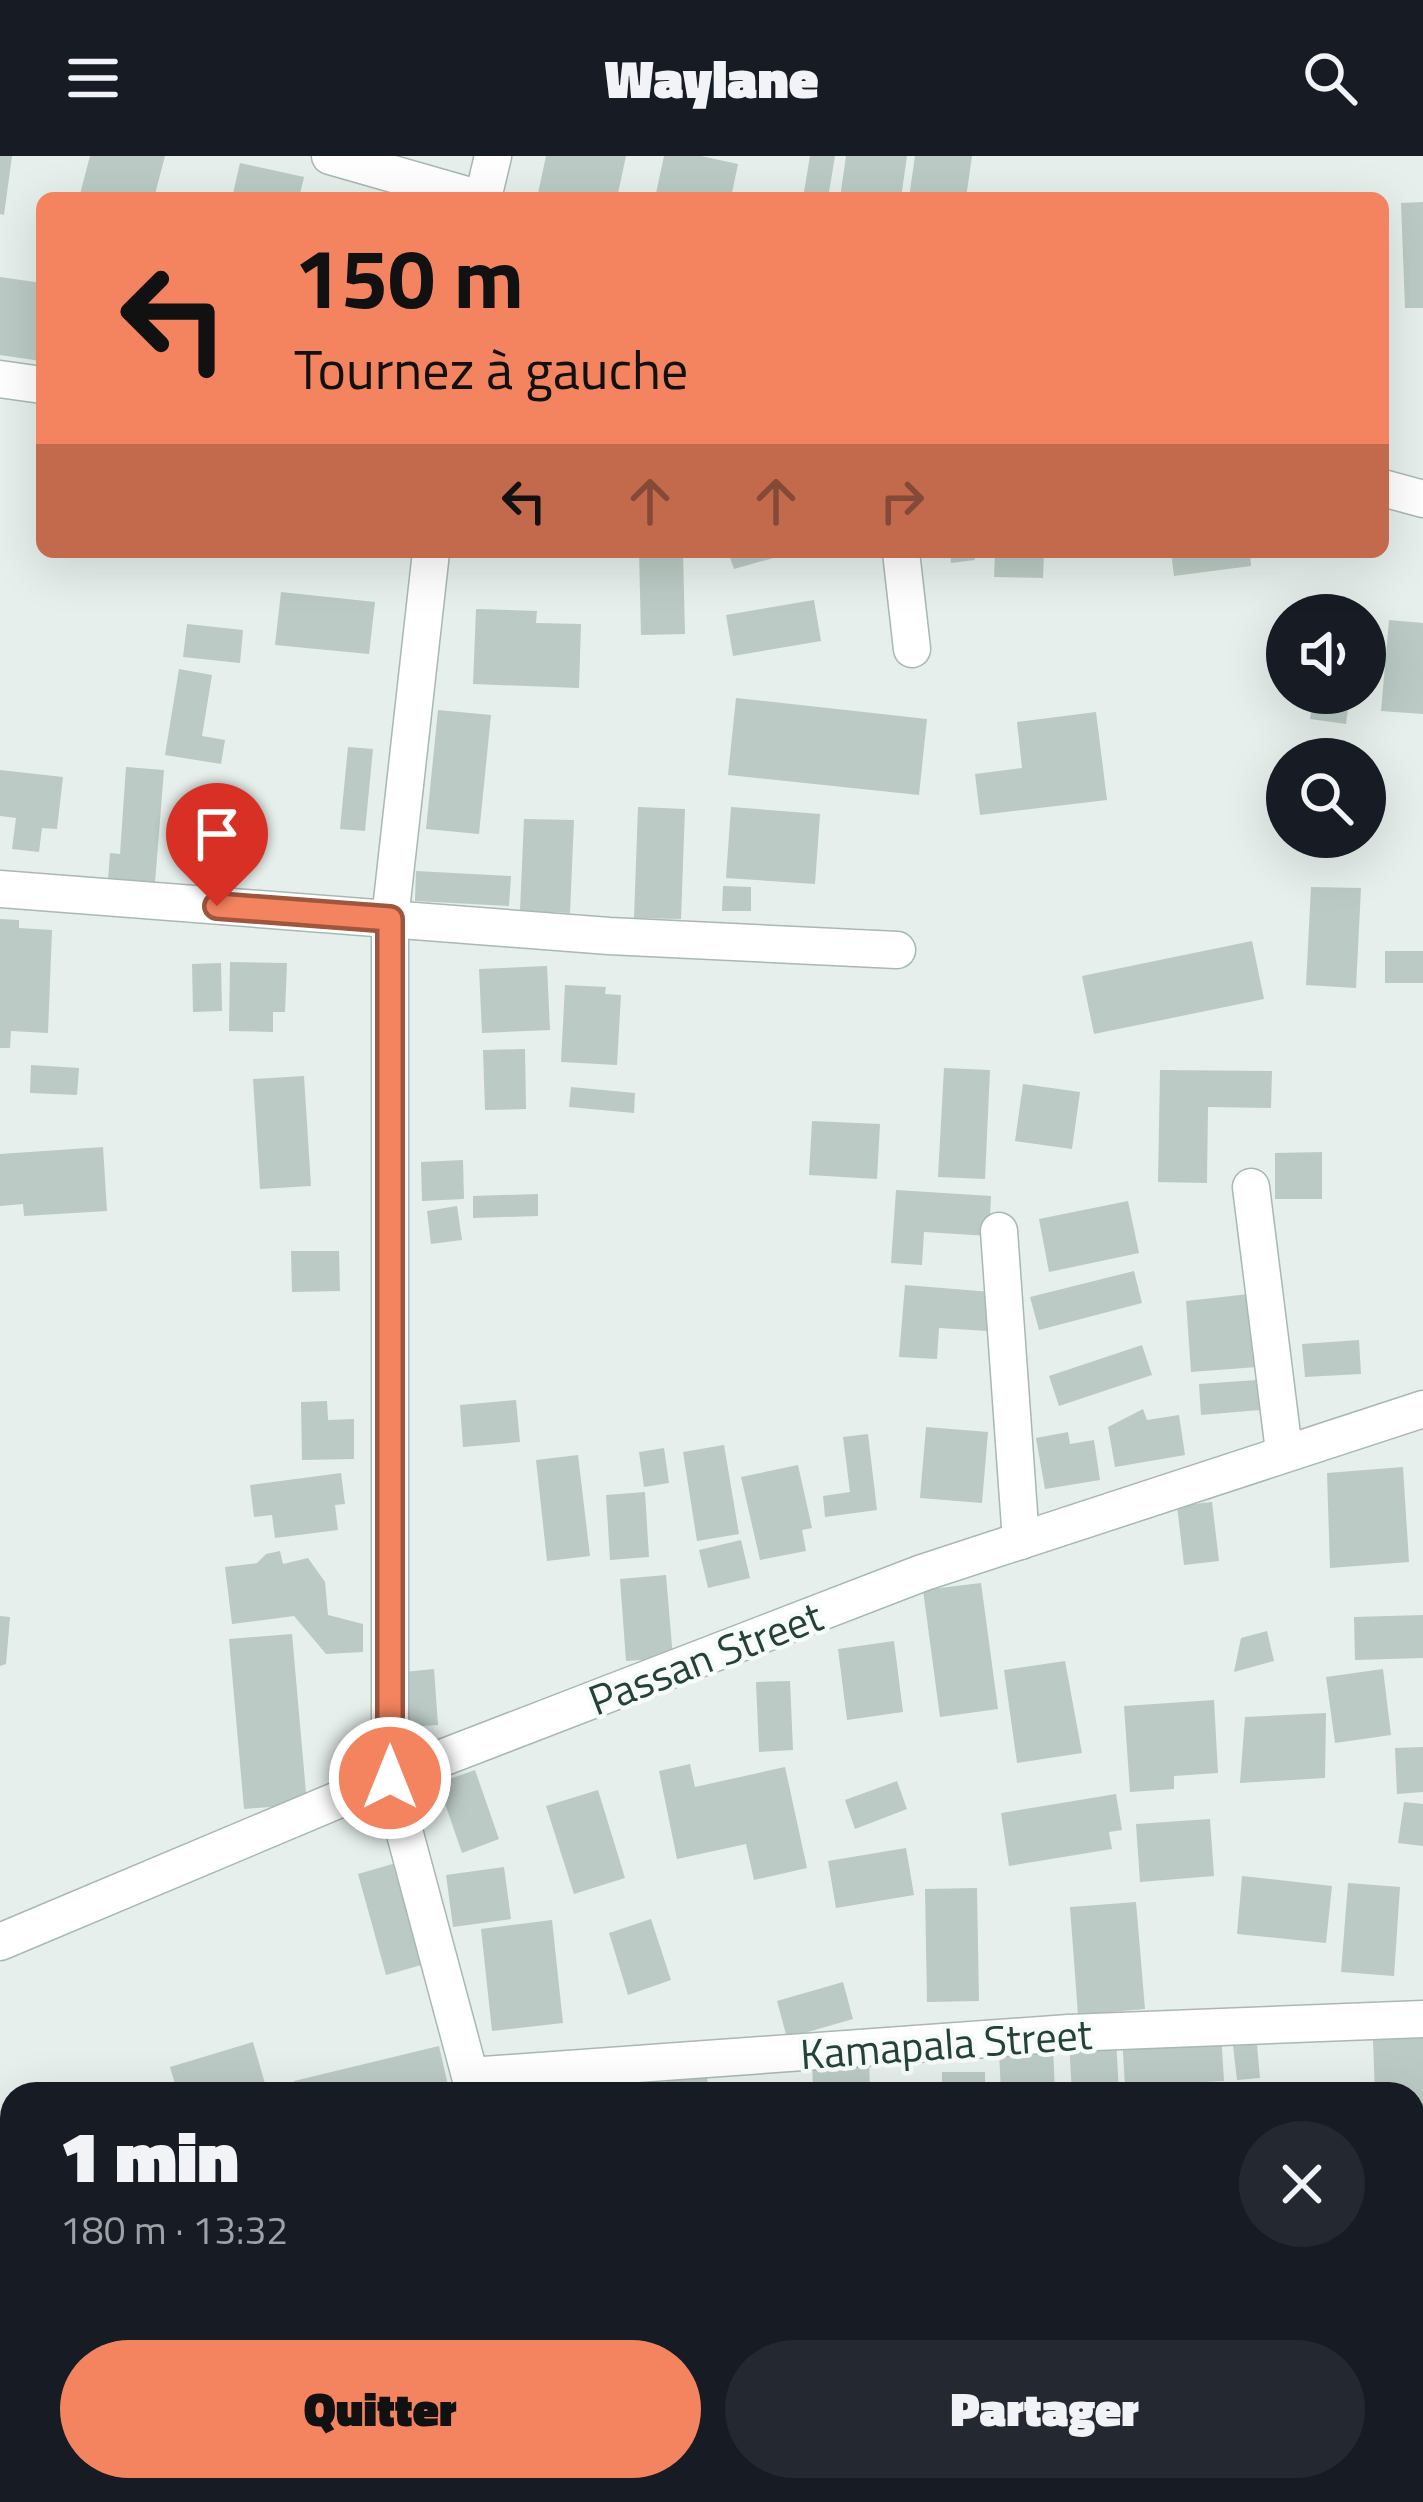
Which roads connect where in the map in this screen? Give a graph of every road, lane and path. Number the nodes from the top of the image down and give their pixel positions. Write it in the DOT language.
graph roads {
  1 [pos="330,156"];
  2 [pos="493,156"];
  3 [pos="459,192"];
  4 [pos="482,192"];
  5 [pos="0,379"];
  6 [pos="36,385"];
  7 [pos="1389,490"];
  8 [pos="1423,499"];
  9 [pos="430,558"];
  10 [pos="902,558"];
  11 [pos="911,649"];
  12 [pos="0,889"];
  13 [pos="390,919"];
  14 [pos="897,950"];
  15 [pos="1251,1186"];
  16 [pos="1000,1231"];
  17 [pos="1423,1409"];
  18 [pos="1284,1451"];
  19 [pos="1021,1541"];
  20 [pos="390,1778"];
  21 [pos="0,1942"];
  22 [pos="1423,2019"];
  23 [pos="471,2082"];
  24 [pos="506,2082"];
  1 -- 3 [label="street"];
  2 -- 4 [label="street"];
  5 -- 6 [label="street"];
  7 -- 8 [label="street"];
  9 -- 13 [label="street"];
  10 -- 11 [label="street"];
  12 -- 13 [label="street"];
  13 -- 14 [label="street"];
  13 -- 20 [label="street"];
  15 -- 18 [label="street"];
  16 -- 19 [label="street"];
  17 -- 18 [label="street, Passan Street"];
  18 -- 19 [label="street, Passan Street"];
  19 -- 20 [label="street, Passan Street"];
  20 -- 21 [label="street, Passan Street"];
  20 -- 23 [label="street"];
  22 -- 24 [label="street, Kamapala Street"];
}
